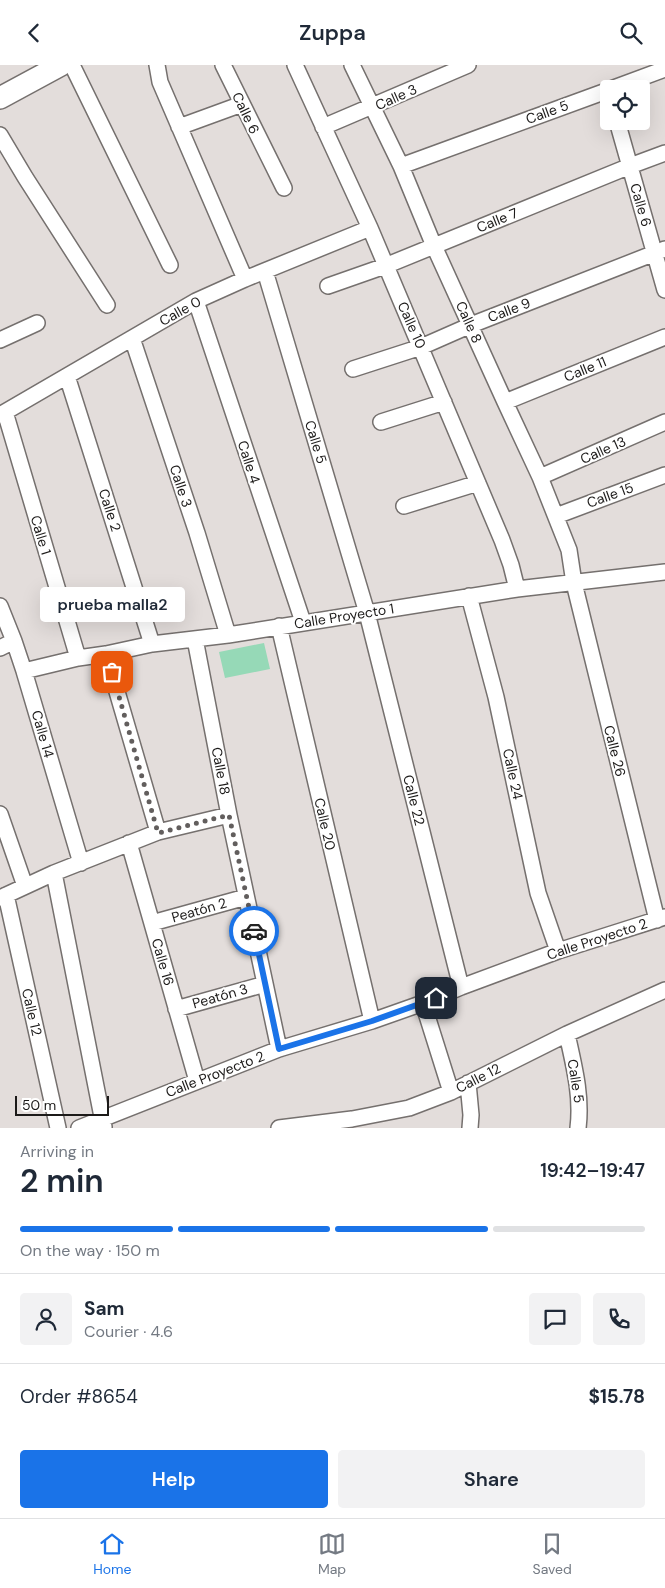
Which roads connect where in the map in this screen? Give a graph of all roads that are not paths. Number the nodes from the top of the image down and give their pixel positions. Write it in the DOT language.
graph roads {
  1 [pos="61,65"];
  2 [pos="72,65"];
  3 [pos="157,65"];
  4 [pos="223,65"];
  5 [pos="295,65"];
  6 [pos="352,65"];
  7 [pos="468,65"];
  8 [pos="665,69"];
  9 [pos="637,80"];
  10 [pos="600,94"];
  11 [pos="0,98"];
  12 [pos="242,104"];
  13 [pos="373,107"];
  14 [pos="179,127"];
  15 [pos="323,127"];
  16 [pos="619,130"];
  17 [pos="0,135"];
  18 [pos="665,153"];
  19 [pos="401,166"];
  20 [pos="630,166"];
  21 [pos="284,188"];
  22 [pos="370,228"];
  23 [pos="434,246"];
  24 [pos="660,251"];
  25 [pos="170,265"];
  26 [pos="386,266"];
  27 [pos="266,271"];
  28 [pos="245,279"];
  29 [pos="328,286"];
  30 [pos="665,290"];
  31 [pos="196,301"];
  32 [pos="107,305"];
  33 [pos="37,323"];
  34 [pos="471,325"];
  35 [pos="665,337"];
  36 [pos="132,338"];
  37 [pos="0,340"];
  38 [pos="421,347"];
  39 [pos="353,369"];
  40 [pos="67,376"];
  41 [pos="444,402"];
  42 [pos="504,402"];
  43 [pos="2,414"];
  44 [pos="381,422"];
  45 [pos="665,422"];
  46 [pos="665,475"];
  47 [pos="540,477"];
  48 [pos="478,483"];
  49 [pos="404,506"];
  50 [pos="556,516"];
  51 [pos="665,572"];
  52 [pos="574,583"];
  53 [pos="517,589"];
  54 [pos="469,597"];
  55 [pos="0,606"];
  56 [pos="367,613"];
  57 [pos="303,622"];
  58 [pos="279,627"];
  59 [pos="228,635"];
  60 [pos="195,639"];
  61 [pos="14,641"];
  62 [pos="152,644"];
  63 [pos="0,648"];
  64 [pos="106,655"];
  65 [pos="78,658"];
  66 [pos="24,671"];
  67 [pos="0,814"];
  68 [pos="229,815"];
  69 [pos="158,833"];
  70 [pos="128,843"];
  71 [pos="81,863"];
  72 [pos="54,873"];
  73 [pos="25,886"];
  74 [pos="3,897"];
  75 [pos="246,897"];
  76 [pos="661,918"];
  77 [pos="152,923"];
  78 [pos="558,951"];
  79 [pos="265,983"];
  80 [pos="461,987"];
  81 [pos="665,990"];
  82 [pos="423,1003"];
  83 [pos="176,1009"];
  84 [pos="372,1021"];
  85 [pos="567,1035"];
  86 [pos="279,1049"];
  87 [pos="197,1081"];
  88 [pos="468,1083"];
  89 [pos="451,1092"];
  90 [pos="104,1123"];
  91 [pos="352,1124"];
  92 [pos="58,1128"];
  93 [pos="79,1128"];
  94 [pos="279,1128"];
  95 [pos="470,1128"];
  96 [pos="578,1128"];
  1 -- 11 [label="main road"];
  2 -- 25 [label="street"];
  3 -- 14 [label="street"];
  4 -- 12 [label="street, Calle 6"];
  5 -- 15 [label="street, Calle 10"];
  6 -- 13 [label="street, Calle 8"];
  7 -- 13 [label="street, Calle 3"];
  8 -- 9 [label="street, Calle 5"];
  10 -- 19 [label="street, Calle 5"];
  12 -- 14 [label="street"];
  12 -- 21 [label="street, Calle 6"];
  13 -- 15 [label="street, Calle 3"];
  13 -- 19 [label="street, Calle 8"];
  14 -- 28 [label="street"];
  15 -- 22 [label="street, Calle 10"];
  16 -- 20 [label="street, Calle 6"];
  17 -- 32 [label="street"];
  18 -- 20 [label="street, Calle 7"];
  19 -- 23 [label="street, Calle 8"];
  20 -- 23 [label="street, Calle 7"];
  20 -- 24 [label="street, Calle 6"];
  22 -- 26 [label="street, Calle 10"];
  22 -- 27 [label="street, Calle 0"];
  23 -- 26 [label="street, Calle 7"];
  23 -- 34 [label="street, Calle 8"];
  24 -- 30 [label="street, Calle 6"];
  24 -- 34 [label="street, Calle 9"];
  26 -- 29 [label="street, Calle 7"];
  26 -- 38 [label="street, Calle 10"];
  27 -- 28 [label="street, Calle 0"];
  27 -- 56 [label="street, Calle 5"];
  28 -- 31 [label="street, Calle 0"];
  31 -- 36 [label="street, Calle 0"];
  31 -- 57 [label="street, Calle 4"];
  33 -- 37 [label="street"];
  34 -- 38 [label="street, Calle 9"];
  34 -- 42 [label="street, Calle 8"];
  35 -- 42 [label="street, Calle 11"];
  36 -- 40 [label="street, Calle 0"];
  36 -- 59 [label="street, Calle 3"];
  38 -- 39 [label="street, Calle 9"];
  38 -- 41 [label="street, Calle 10"];
  40 -- 43 [label="street, Calle 0"];
  40 -- 62 [label="street, Calle 2"];
  41 -- 44 [label="street"];
  41 -- 48 [label="street, Calle 10"];
  42 -- 47 [label="street, Calle 8"];
  43 -- 65 [label="street, Calle 1"];
  45 -- 47 [label="street, Calle 13"];
  46 -- 50 [label="street, Calle 15"];
  47 -- 50 [label="street, Calle 8"];
  48 -- 49 [label="street"];
  48 -- 53 [label="street, Calle 10"];
  50 -- 52 [label="street, Calle 8"];
  51 -- 52 [label="street, Calle Proyecto 1"];
  52 -- 53 [label="street, Calle Proyecto 1"];
  52 -- 76 [label="street, Calle 26"];
  53 -- 54 [label="street, Calle Proyecto 1"];
  54 -- 56 [label="street, Calle Proyecto 1"];
  54 -- 78 [label="street, Calle 24"];
  55 -- 61 [label="street, Calle 14"];
  56 -- 57 [label="street, Calle Proyecto 1"];
  56 -- 80 [label="street, Calle 22"];
  57 -- 58 [label="street, Calle Proyecto 1"];
  58 -- 59 [label="street, Calle Proyecto 1"];
  58 -- 84 [label="street, Calle 20"];
  59 -- 60 [label="street, Calle Proyecto 1"];
  60 -- 62 [label="street, Calle Proyecto 1"];
  60 -- 68 [label="street, Calle 18"];
  61 -- 63 [label="street"];
  61 -- 66 [label="street, Calle 14"];
  62 -- 64 [label="street, Calle Proyecto 1"];
  64 -- 65 [label="street, Calle Proyecto 1"];
  64 -- 69 [label="street"];
  65 -- 66 [label="street, Calle Proyecto 1"];
  66 -- 71 [label="street, Calle 14"];
  67 -- 73 [label="street"];
  68 -- 69 [label="street"];
  68 -- 75 [label="street, Calle 18"];
  69 -- 70 [label="street"];
  70 -- 71 [label="street"];
  70 -- 77 [label="street, Calle 16"];
  71 -- 72 [label="street"];
  72 -- 73 [label="street"];
  72 -- 90 [label="street"];
  73 -- 74 [label="street"];
  74 -- 92 [label="street, Calle 12"];
  75 -- 77 [label="street, Peatón 2"];
  75 -- 79 [label="street, Calle 18"];
  76 -- 78 [label="street, Calle Proyecto 2"];
  77 -- 83 [label="street, Calle 16"];
  78 -- 80 [label="street, Calle Proyecto 2"];
  79 -- 83 [label="street, Peatón 3"];
  79 -- 86 [label="street, Calle 18"];
  80 -- 82 [label="street, Calle Proyecto 2"];
  81 -- 85 [label="street, Calle 12"];
  82 -- 84 [label="street, Calle Proyecto 2"];
  82 -- 89 [label="street"];
  83 -- 87 [label="street, Calle 16"];
  84 -- 86 [label="street, Calle Proyecto 2"];
  85 -- 88 [label="street, Calle 12"];
  85 -- 96 [label="street, Calle 5"];
  86 -- 87 [label="street, Calle Proyecto 2"];
  87 -- 90 [label="street, Calle Proyecto 2"];
  88 -- 89 [label="street, Calle 12"];
  88 -- 95 [label="street"];
  89 -- 91 [label="street, Calle 12"];
  90 -- 93 [label="street, Calle Proyecto 2"];
  91 -- 94 [label="street, Calle 12"];
}
